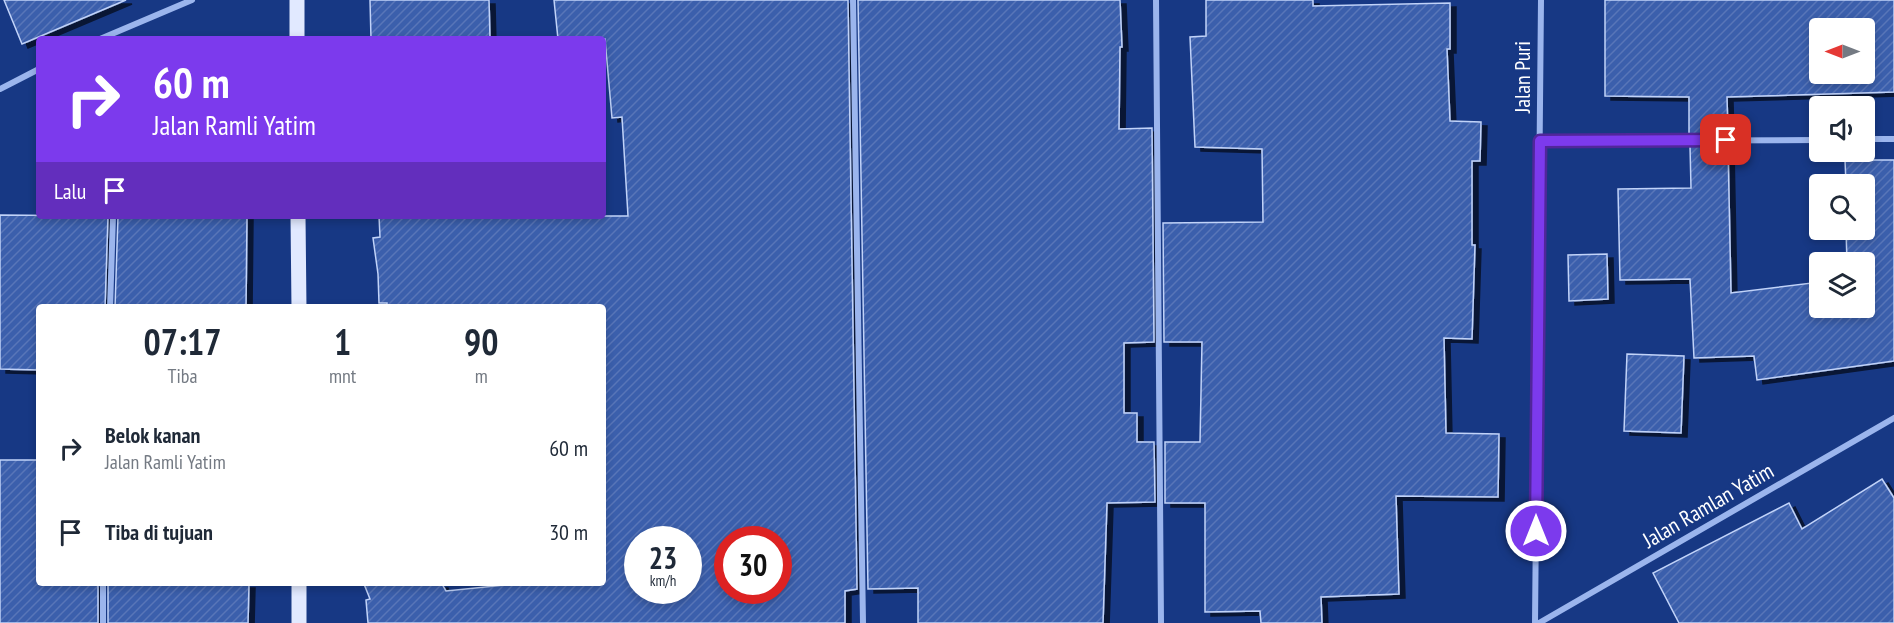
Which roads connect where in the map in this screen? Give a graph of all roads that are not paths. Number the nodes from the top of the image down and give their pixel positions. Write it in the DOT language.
graph roads {
  1 [pos="192,0"];
  2 [pos="297,0"];
  3 [pos="854,0"];
  4 [pos="1156,0"];
  5 [pos="1541,0"];
  6 [pos="118,30"];
  7 [pos="106,36"];
  8 [pos="118,36"];
  9 [pos="297,36"];
  10 [pos="36,71"];
  11 [pos="0,89"];
  12 [pos="1875,139"];
  13 [pos="1894,139"];
  14 [pos="1809,140"];
  15 [pos="1540,141"];
  16 [pos="113,219"];
  17 [pos="298,219"];
  18 [pos="110,304"];
  19 [pos="299,304"];
  20 [pos="1894,417"];
  21 [pos="103,586"];
  22 [pos="299,586"];
  23 [pos="103,623"];
  24 [pos="299,623"];
  25 [pos="863,623"];
  26 [pos="1161,623"];
  27 [pos="1537,623"];
  1 -- 6 [label="street"];
  2 -- 9 [label="main road"];
  3 -- 25 [label="street"];
  4 -- 26 [label="street"];
  5 -- 15 [label="street, Jalan Puri"];
  6 -- 7 [label="street"];
  6 -- 8 [label="street"];
  10 -- 11 [label="street"];
  12 -- 13 [label="street"];
  14 -- 15 [label="street"];
  15 -- 27 [label="street, Jalan Puri"];
  16 -- 18 [label="street"];
  17 -- 19 [label="main road"];
  20 -- 27 [label="street, Jalan Ramlan Yatim"];
  21 -- 23 [label="street"];
  22 -- 24 [label="main road"];
}
